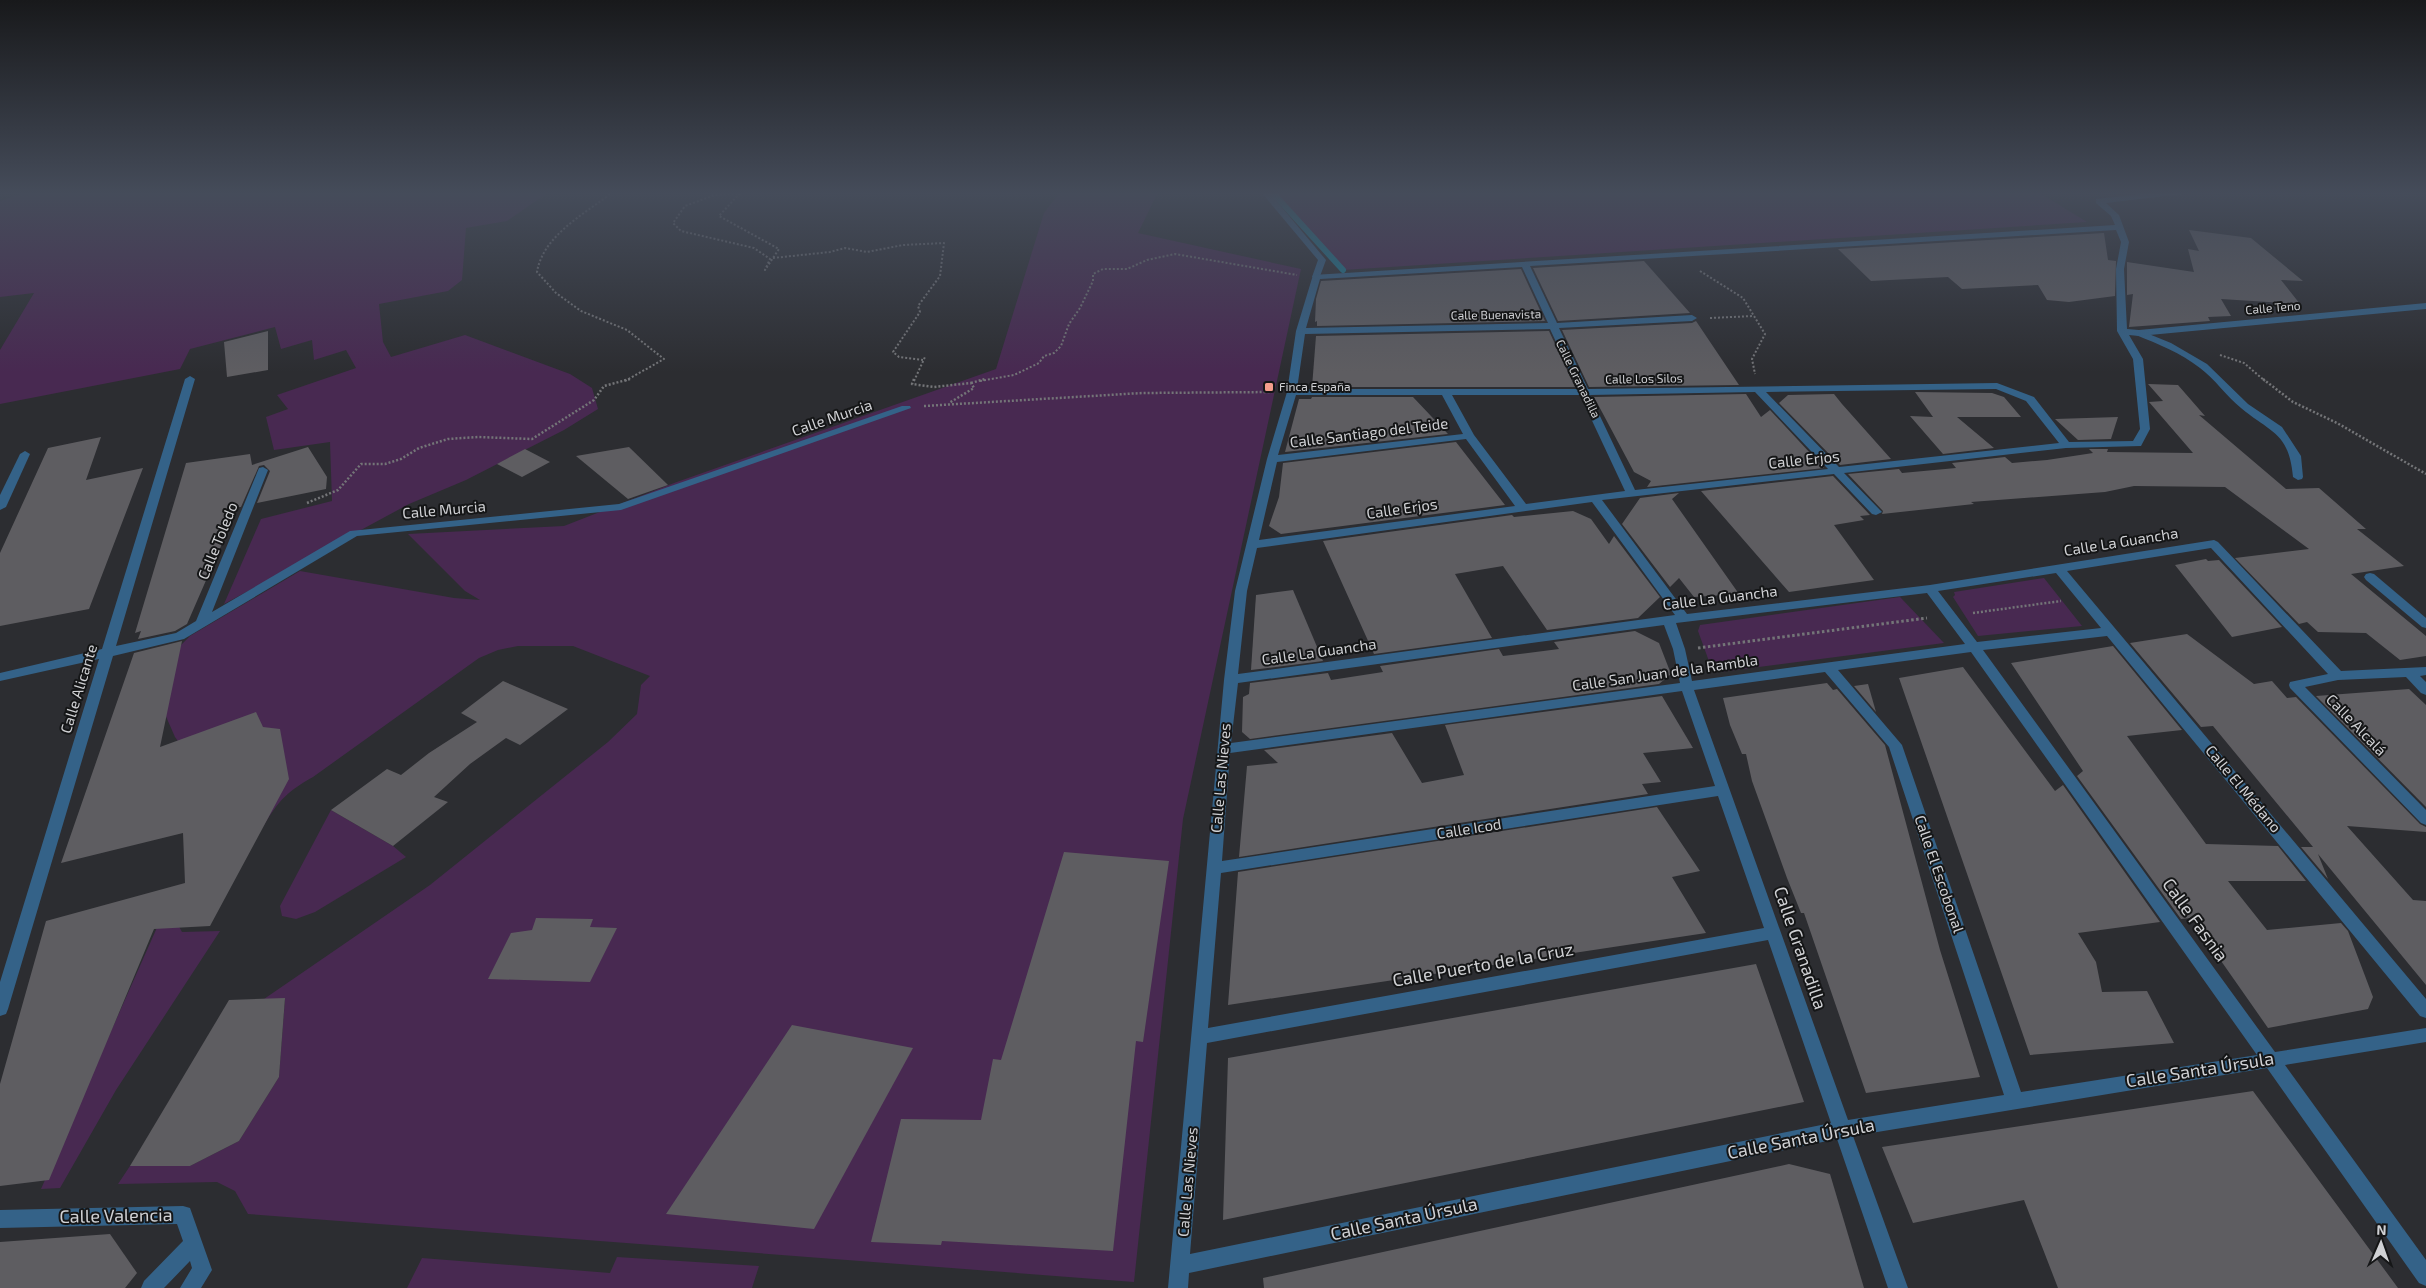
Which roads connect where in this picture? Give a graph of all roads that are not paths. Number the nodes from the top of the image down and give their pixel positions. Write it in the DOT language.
graph roads {
  1 [pos="1315,252"];
  2 [pos="1714,252"];
  3 [pos="2123,252"];
  4 [pos="1526,265"];
  5 [pos="1316,277"];
  6 [pos="2426,306"];
  7 [pos="1692,318"];
  8 [pos="1553,326"];
  9 [pos="1301,331"];
  10 [pos="2122,331"];
  11 [pos="2139,333"];
  12 [pos="190,379"];
  13 [pos="1757,389"];
  14 [pos="1292,392"];
  15 [pos="1445,392"];
  16 [pos="1585,392"];
  17 [pos="906,408"];
  18 [pos="1470,436"];
  19 [pos="2066,445"];
  20 [pos="24,454"];
  21 [pos="1272,459"];
  22 [pos="263,470"];
  23 [pos="1838,472"];
  24 [pos="2298,477"];
  25 [pos="1631,493"];
  26 [pos="1595,498"];
  27 [pos="0,507"];
  28 [pos="1522,507"];
  29 [pos="1876,512"];
  30 [pos="2214,544"];
  31 [pos="1251,545"];
  32 [pos="2058,568"];
  33 [pos="2370,577"];
  34 [pos="1930,589"];
  35 [pos="1677,619"];
  36 [pos="201,623"];
  37 [pos="2426,624"];
  38 [pos="2112,631"];
  39 [pos="1974,647"];
  40 [pos="106,654"];
  41 [pos="1828,666"];
  42 [pos="2426,671"];
  43 [pos="2409,672"];
  44 [pos="2338,676"];
  45 [pos="0,677"];
  46 [pos="1230,680"];
  47 [pos="1687,687"];
  48 [pos="2426,690"];
  49 [pos="1224,749"];
  50 [pos="1724,790"];
  51 [pos="2426,819"];
  52 [pos="1214,868"];
  53 [pos="1772,933"];
  54 [pos="0,1009"];
  55 [pos="2426,1011"];
  56 [pos="2426,1035"];
  57 [pos="1200,1037"];
  58 [pos="2270,1059"];
  59 [pos="2015,1101"];
  60 [pos="1844,1129"];
  61 [pos="0,1219"];
  62 [pos="193,1244"];
  63 [pos="1181,1265"];
  64 [pos="2426,1276"];
  65 [pos="151,1288"];
  66 [pos="190,1288"];
  67 [pos="1178,1288"];
  68 [pos="1898,1288"];
  1 -- 5 [label="street, Calle Las Nieves"];
  2 -- 4 [label="street"];
  3 -- 10 [label="street, Calle Erjos"];
  4 -- 5 [label="street"];
  4 -- 8 [label="street, Calle Granadilla"];
  5 -- 9 [label="street, Calle Las Nieves"];
  6 -- 11 [label="street, Calle Teno"];
  7 -- 8 [label="street, Calle Buenavista"];
  8 -- 9 [label="street, Calle Buenavista"];
  8 -- 16 [label="street, Calle Granadilla"];
  9 -- 14 [label="street, Calle Las Nieves"];
  10 -- 11 [label="street, Calle Teno"];
  10 -- 19 [label="street, Calle Erjos"];
  11 -- 24 [label="street"];
  12 -- 40 [label="street, Calle Alicante"];
  13 -- 16 [label="street, Calle Los Silos"];
  13 -- 19 [label="street, Calle Los Silos"];
  13 -- 23 [label="street"];
  14 -- 15 [label="street, Calle Los Silos"];
  14 -- 21 [label="street, Calle Las Nieves"];
  15 -- 16 [label="street, Calle Los Silos"];
  15 -- 18 [label="street"];
  16 -- 25 [label="street, Calle Granadilla"];
  17 -- 36 [label="street, Calle Murcia"];
  18 -- 21 [label="street, Calle Santiago del Teide"];
  18 -- 28 [label="street"];
  19 -- 23 [label="street, Calle Erjos"];
  20 -- 27 [label="street"];
  21 -- 31 [label="street, Calle Las Nieves"];
  22 -- 36 [label="street, Calle Toledo"];
  23 -- 25 [label="street, Calle Erjos"];
  23 -- 29 [label="street"];
  25 -- 26 [label="street, Calle Erjos"];
  26 -- 28 [label="street, Calle Erjos"];
  26 -- 35 [label="street, Calle Granadilla"];
  28 -- 31 [label="street, Calle Erjos"];
  30 -- 32 [label="street, Calle La Guancha"];
  30 -- 44 [label="street, Calle Alcalá"];
  31 -- 46 [label="street, Calle Las Nieves"];
  32 -- 34 [label="street, Calle La Guancha"];
  32 -- 38 [label="street, Calle El Médano"];
  33 -- 37 [label="street"];
  34 -- 35 [label="street, Calle La Guancha"];
  34 -- 39 [label="street, Calle Fasnia"];
  35 -- 46 [label="street, Calle La Guancha"];
  35 -- 47 [label="street, Calle Granadilla"];
  36 -- 40 [label="street, Calle Murcia"];
  38 -- 39 [label="street, Calle San Juan de la Rambla"];
  38 -- 55 [label="street, Calle El Médano"];
  39 -- 41 [label="street, Calle San Juan de la Rambla"];
  39 -- 58 [label="street, Calle Fasnia"];
  40 -- 45 [label="street, Calle Murcia"];
  40 -- 54 [label="street, Calle Alicante"];
  41 -- 47 [label="street, Calle San Juan de la Rambla"];
  41 -- 59 [label="street, Calle El Escobonal"];
  42 -- 43 [label="street, Calle Alcalá"];
  43 -- 44 [label="street, Calle Alcalá"];
  43 -- 48 [label="street"];
  44 -- 51 [label="street, Calle Alcalá"];
  46 -- 49 [label="street, Calle Las Nieves"];
  47 -- 49 [label="street, Calle San Juan de la Rambla"];
  47 -- 50 [label="street, Calle Granadilla"];
  49 -- 52 [label="street, Calle Las Nieves"];
  50 -- 52 [label="street, Calle Icod"];
  50 -- 53 [label="street, Calle Granadilla"];
  52 -- 57 [label="street, Calle Las Nieves"];
  53 -- 57 [label="street, Calle Puerto de la Cruz"];
  53 -- 60 [label="street, Calle Granadilla"];
  56 -- 58 [label="street, Calle Santa Úrsula"];
  57 -- 63 [label="street, Calle Las Nieves"];
  58 -- 59 [label="street, Calle Santa Úrsula"];
  58 -- 64 [label="street, Calle Fasnia"];
  59 -- 60 [label="street, Calle Santa Úrsula"];
  60 -- 63 [label="street, Calle Santa Úrsula"];
  60 -- 68 [label="street, Calle Granadilla"];
  61 -- 62 [label="street, Calle Valencia"];
  62 -- 65 [label="street"];
  62 -- 66 [label="street, Calle Valencia"];
  63 -- 67 [label="street, Calle Las Nieves"];
}
